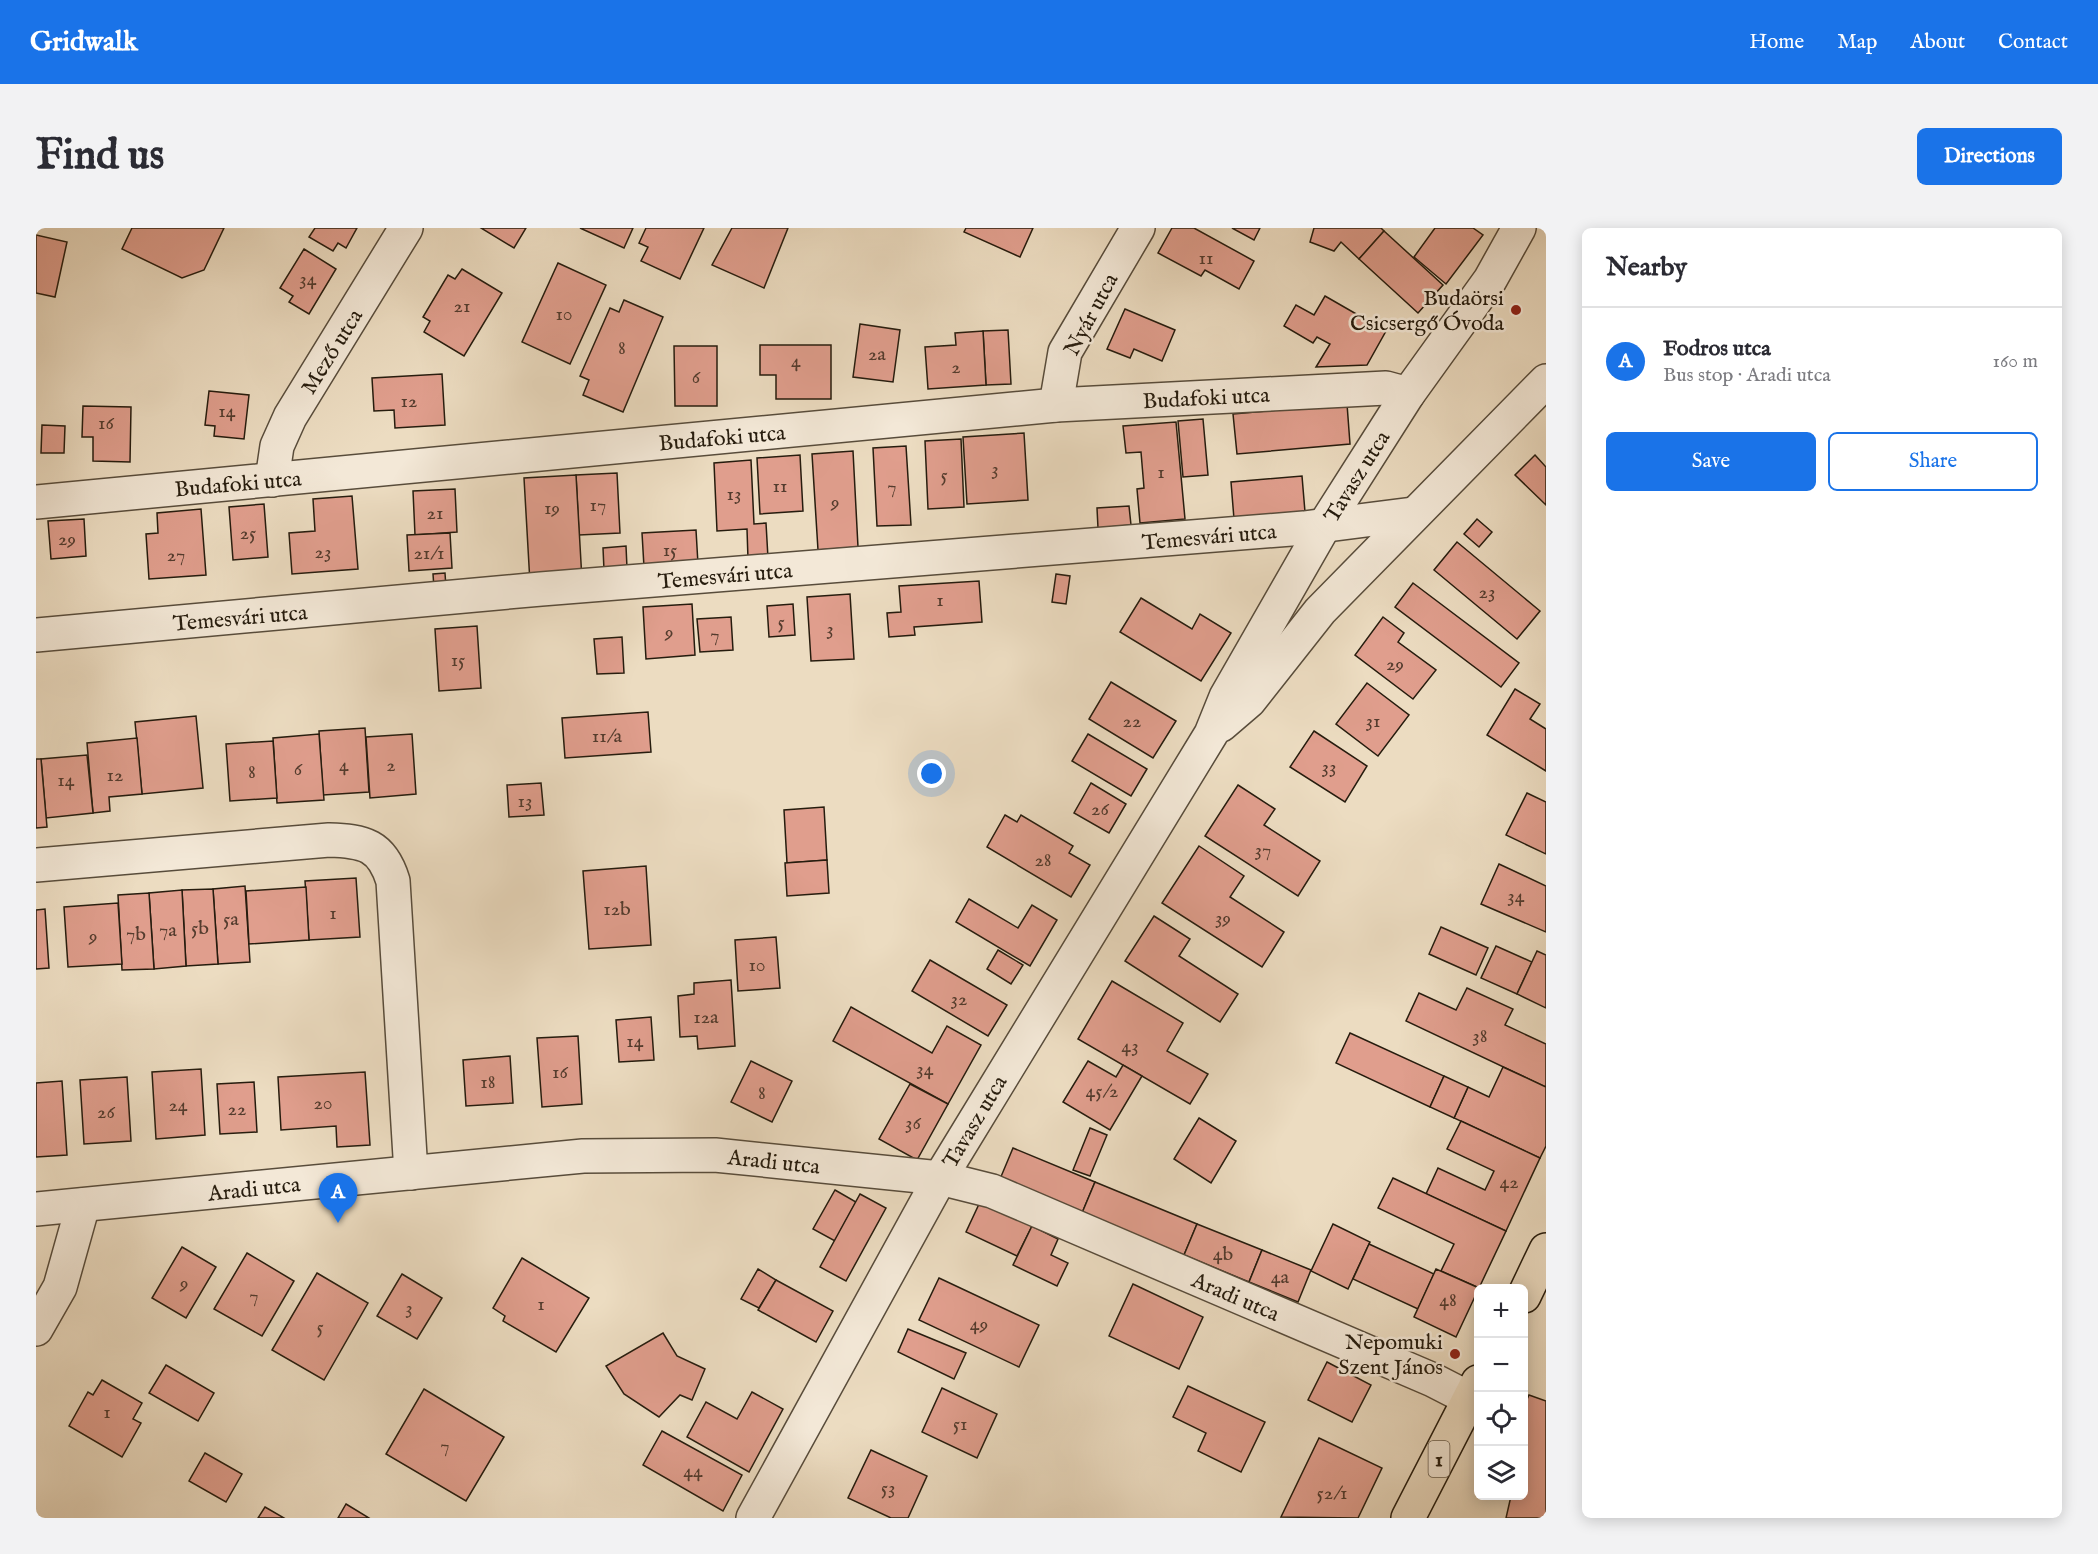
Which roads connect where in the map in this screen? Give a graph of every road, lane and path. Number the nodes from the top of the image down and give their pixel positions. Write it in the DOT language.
graph roads {
  1 [pos="406,228"];
  2 [pos="1138,228"];
  3 [pos="1519,228"];
  4 [pos="1546,381"];
  5 [pos="1408,394"];
  6 [pos="1056,405"];
  7 [pos="272,480"];
  8 [pos="36,502"];
  9 [pos="1413,514"];
  10 [pos="1324,526"];
  11 [pos="36,635"];
  12 [pos="1211,734"];
  13 [pos="36,865"];
  14 [pos="411,1173"];
  15 [pos="940,1178"];
  16 [pos="82,1204"];
  17 [pos="36,1209"];
  18 [pos="1546,1250"];
  19 [pos="1534,1287"];
  20 [pos="36,1329"];
  21 [pos="1474,1391"];
  22 [pos="753,1518"];
  23 [pos="1408,1518"];
  1 -- 7 [label="street, Mező utca"];
  2 -- 6 [label="street, Nyár utca"];
  3 -- 5 [label="street, Tavasz utca"];
  4 -- 9 [label="street, Tavasz utca"];
  5 -- 6 [label="street, Budafoki utca"];
  5 -- 10 [label="street, Tavasz utca"];
  6 -- 7 [label="street, Budafoki utca"];
  7 -- 8 [label="street, Budafoki utca"];
  9 -- 10 [label="street, Temesvári utca"];
  9 -- 12 [label="street, Tavasz utca"];
  10 -- 11 [label="street, Temesvári utca"];
  10 -- 12 [label="street, Tavasz utca"];
  12 -- 15 [label="street, Tavasz utca"];
  13 -- 14 [label="street"];
  14 -- 15 [label="street, Aradi utca"];
  14 -- 16 [label="street, Aradi utca"];
  15 -- 21 [label="street, Aradi utca"];
  15 -- 22 [label="street, Tavasz utca"];
  16 -- 17 [label="street, Aradi utca"];
  16 -- 20 [label="street"];
  18 -- 19 [label="main road"];
  21 -- 23 [label="main road, 1"];
}
